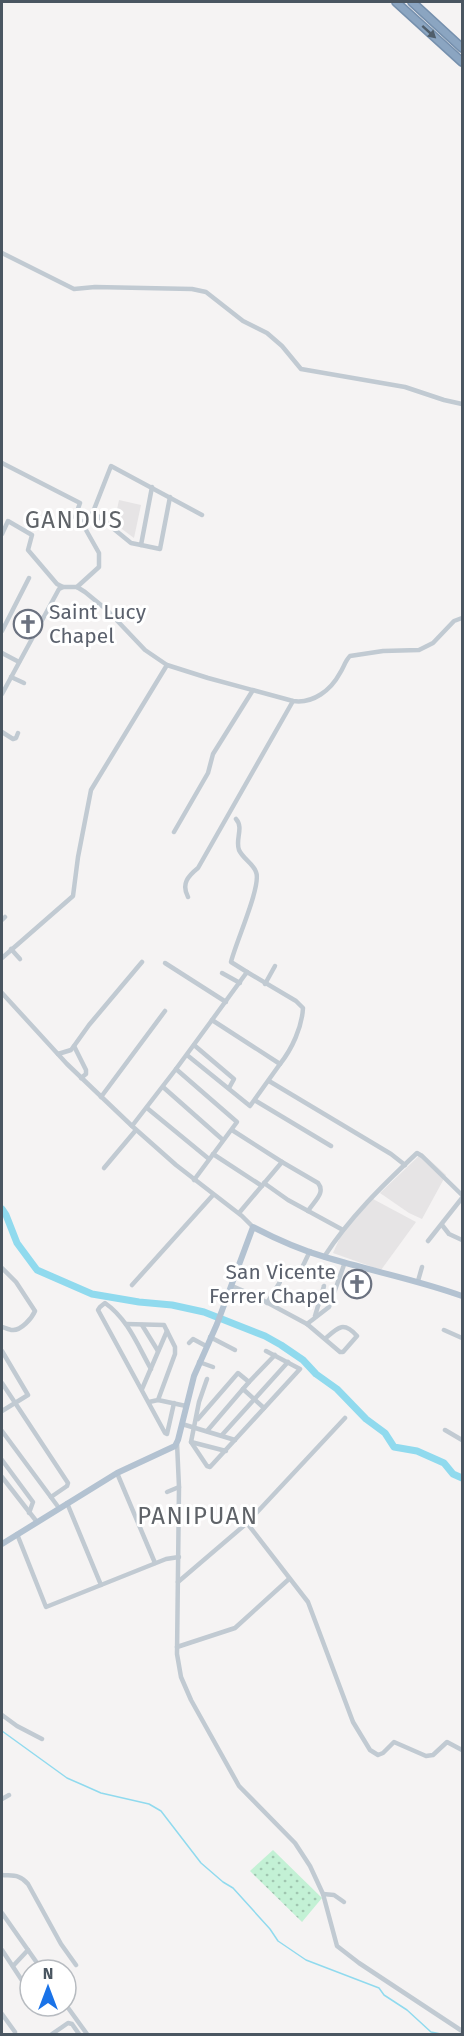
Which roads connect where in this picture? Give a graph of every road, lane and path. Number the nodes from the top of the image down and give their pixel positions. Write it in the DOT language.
graph roads {
  1 [pos="396,2"];
  2 [pos="412,2"];
  3 [pos="461,46"];
  4 [pos="462,62"];
  5 [pos="2,253"];
  6 [pos="462,404"];
  7 [pos="2,463"];
  8 [pos="152,487"];
  9 [pos="170,497"];
  10 [pos="93,512"];
  11 [pos="202,515"];
  12 [pos="86,524"];
  13 [pos="2,533"];
  14 [pos="141,545"];
  15 [pos="29,578"];
  16 [pos="63,587"];
  17 [pos="77,587"];
  18 [pos="462,618"];
  19 [pos="2,631"];
  20 [pos="2,653"];
  21 [pos="19,662"];
  22 [pos="167,665"];
  23 [pos="11,677"];
  24 [pos="24,683"];
  25 [pos="253,690"];
  26 [pos="2,694"];
  27 [pos="281,698"];
  28 [pos="293,701"];
  29 [pos="285,713"];
  30 [pos="2,732"];
  31 [pos="18,733"];
  32 [pos="236,819"];
  33 [pos="174,832"];
  34 [pos="188,897"];
  35 [pos="11,949"];
  36 [pos="2,958"];
  37 [pos="20,959"];
  38 [pos="142,962"];
  39 [pos="165,963"];
  40 [pos="275,966"];
  41 [pos="247,972"];
  42 [pos="222,973"];
  43 [pos="240,983"];
  44 [pos="265,984"];
  45 [pos="2,993"];
  46 [pos="226,1002"];
  47 [pos="165,1011"];
  48 [pos="212,1020"];
  49 [pos="194,1045"];
  50 [pos="72,1048"];
  51 [pos="58,1054"];
  52 [pos="187,1055"];
  53 [pos="64,1061"];
  54 [pos="280,1064"];
  55 [pos="176,1069"];
  56 [pos="81,1078"];
  57 [pos="269,1081"];
  58 [pos="163,1087"];
  59 [pos="229,1088"];
  60 [pos="101,1097"];
  61 [pos="256,1101"];
  62 [pos="147,1108"];
  63 [pos="134,1128"];
  64 [pos="232,1130"];
  65 [pos="222,1140"];
  66 [pos="331,1146"];
  67 [pos="213,1154"];
  68 [pos="209,1159"];
  69 [pos="282,1162"];
  70 [pos="405,1165"];
  71 [pos="105,1168"];
  72 [pos="194,1180"];
  73 [pos="263,1185"];
  74 [pos="213,1195"];
  75 [pos="462,1196"];
  76 [pos="308,1211"];
  77 [pos="239,1213"];
  78 [pos="442,1225"];
  79 [pos="253,1227"];
  80 [pos="343,1230"];
  81 [pos="462,1240"];
  82 [pos="428,1241"];
  83 [pos="310,1251"];
  84 [pos="324,1257"];
  85 [pos="345,1262"];
  86 [pos="422,1267"];
  87 [pos="2,1268"];
  88 [pos="300,1272"];
  89 [pos="418,1281"];
  90 [pos="280,1282"];
  91 [pos="132,1285"];
  92 [pos="232,1286"];
  93 [pos="324,1286"];
  94 [pos="462,1296"];
  95 [pos="267,1303"];
  96 [pos="315,1316"];
  97 [pos="126,1324"];
  98 [pos="307,1324"];
  99 [pos="142,1325"];
  100 [pos="2,1327"];
  101 [pos="444,1330"];
  102 [pos="167,1332"];
  103 [pos="210,1338"];
  104 [pos="326,1338"];
  105 [pos="462,1338"];
  106 [pos="189,1343"];
  107 [pos="206,1346"];
  108 [pos="235,1350"];
  109 [pos="2,1351"];
  110 [pos="158,1351"];
  111 [pos="266,1351"];
  112 [pos="275,1355"];
  113 [pos="199,1362"];
  114 [pos="288,1362"];
  115 [pos="213,1367"];
  116 [pos="150,1369"];
  117 [pos="207,1379"];
  118 [pos="249,1382"];
  119 [pos="2,1383"];
  120 [pos="142,1389"];
  121 [pos="243,1389"];
  122 [pos="253,1399"];
  123 [pos="158,1400"];
  124 [pos="15,1402"];
  125 [pos="149,1402"];
  126 [pos="174,1403"];
  127 [pos="186,1406"];
  128 [pos="264,1408"];
  129 [pos="2,1411"];
  130 [pos="345,1418"];
  131 [pos="196,1421"];
  132 [pos="182,1424"];
  133 [pos="195,1427"];
  134 [pos="446,1430"];
  135 [pos="2,1431"];
  136 [pos="207,1431"];
  137 [pos="222,1435"];
  138 [pos="235,1440"];
  139 [pos="462,1440"];
  140 [pos="192,1442"];
  141 [pos="177,1443"];
  142 [pos="226,1451"];
  143 [pos="2,1460"];
  144 [pos="117,1473"];
  145 [pos="2,1477"];
  146 [pos="179,1487"];
  147 [pos="167,1492"];
  148 [pos="51,1497"];
  149 [pos="67,1503"];
  150 [pos="59,1508"];
  151 [pos="29,1513"];
  152 [pos="37,1522"];
  153 [pos="247,1523"];
  154 [pos="17,1534"];
  155 [pos="2,1544"];
  156 [pos="179,1557"];
  157 [pos="155,1563"];
  158 [pos="289,1579"];
  159 [pos="178,1582"];
  160 [pos="101,1585"];
  161 [pos="177,1647"];
  162 [pos="2,1715"];
  163 [pos="42,1739"];
  164 [pos="462,1750"];
  165 [pos="9,1795"];
  166 [pos="2,1799"];
  167 [pos="2,1875"];
  168 [pos="323,1894"];
  169 [pos="344,1902"];
  170 [pos="2,1913"];
  171 [pos="2,1950"];
  172 [pos="28,1950"];
  173 [pos="34,1958"];
  174 [pos="71,1958"];
  175 [pos="13,1966"];
  176 [pos="18,1975"];
  177 [pos="2,2014"];
  178 [pos="75,2018"];
  179 [pos="462,2031"];
  180 [pos="15,2032"];
  181 [pos="52,2034"];
  182 [pos="79,2034"];
  183 [pos="87,2034"];
  1 -- 4 [label="highway, one-way"];
  2 -- 3 [label="highway"];
  5 -- 6 [label="street"];
  7 -- 12 [label="street"];
  8 -- 9 [label="street"];
  8 -- 10 [label="street"];
  8 -- 14 [label="street"];
  9 -- 11 [label="street"];
  9 -- 14 [label="street"];
  10 -- 12 [label="street"];
  10 -- 14 [label="street"];
  12 -- 17 [label="street"];
  13 -- 16 [label="street"];
  15 -- 19 [label="street"];
  16 -- 17 [label="street"];
  16 -- 21 [label="street"];
  17 -- 22 [label="street"];
  18 -- 28 [label="street"];
  20 -- 21 [label="street"];
  21 -- 23 [label="street"];
  22 -- 25 [label="street"];
  22 -- 35 [label="street"];
  23 -- 24 [label="street"];
  23 -- 26 [label="street"];
  25 -- 27 [label="street"];
  25 -- 33 [label="street"];
  27 -- 28 [label="street"];
  27 -- 29 [label="street"];
  28 -- 29 [label="street"];
  29 -- 34 [label="street"];
  30 -- 31 [label="street"];
  32 -- 41 [label="street"];
  35 -- 36 [label="street"];
  35 -- 37 [label="street"];
  38 -- 50 [label="street"];
  39 -- 46 [label="street"];
  40 -- 44 [label="street"];
  41 -- 43 [label="street"];
  41 -- 44 [label="street"];
  42 -- 43 [label="street"];
  43 -- 46 [label="street"];
  44 -- 54 [label="street"];
  45 -- 51 [label="street"];
  46 -- 48 [label="street"];
  47 -- 60 [label="street"];
  48 -- 49 [label="street"];
  48 -- 54 [label="street"];
  49 -- 52 [label="street"];
  49 -- 59 [label="street"];
  50 -- 51 [label="street"];
  50 -- 53 [label="street"];
  50 -- 56 [label="street"];
  51 -- 53 [label="street"];
  52 -- 55 [label="street"];
  52 -- 59 [label="street"];
  53 -- 56 [label="street"];
  54 -- 57 [label="street"];
  55 -- 58 [label="street"];
  55 -- 64 [label="street"];
  56 -- 60 [label="street"];
  57 -- 61 [label="street"];
  57 -- 70 [label="street"];
  58 -- 62 [label="street"];
  58 -- 65 [label="street"];
  59 -- 61 [label="street"];
  60 -- 63 [label="street"];
  61 -- 66 [label="street"];
  62 -- 63 [label="street"];
  62 -- 68 [label="street"];
  63 -- 71 [label="street"];
  63 -- 72 [label="street"];
  64 -- 65 [label="street"];
  64 -- 69 [label="street"];
  65 -- 67 [label="street"];
  67 -- 68 [label="street"];
  67 -- 73 [label="street"];
  68 -- 72 [label="street"];
  69 -- 73 [label="street"];
  69 -- 76 [label="street"];
  70 -- 75 [label="street"];
  70 -- 80 [label="street"];
  72 -- 74 [label="street"];
  73 -- 76 [label="street"];
  73 -- 77 [label="street"];
  74 -- 77 [label="street"];
  74 -- 91 [label="street"];
  75 -- 78 [label="street"];
  76 -- 80 [label="street"];
  77 -- 79 [label="street"];
  78 -- 81 [label="street"];
  78 -- 82 [label="street"];
  79 -- 83 [label="main road"];
  79 -- 92 [label="main road"];
  80 -- 84 [label="street"];
  83 -- 84 [label="main road"];
  83 -- 88 [label="street"];
  84 -- 85 [label="main road"];
  85 -- 89 [label="main road"];
  85 -- 96 [label="street"];
  86 -- 89 [label="street"];
  87 -- 100 [label="street"];
  89 -- 94 [label="main road"];
  90 -- 95 [label="street"];
  92 -- 95 [label="street"];
  92 -- 103 [label="main road"];
  93 -- 96 [label="street"];
  95 -- 98 [label="street"];
  96 -- 98 [label="street"];
  97 -- 99 [label="street"];
  97 -- 116 [label="street"];
  97 -- 120 [label="street"];
  98 -- 104 [label="street"];
  99 -- 102 [label="street"];
  99 -- 110 [label="street"];
  101 -- 105 [label="street"];
  102 -- 110 [label="street"];
  102 -- 123 [label="street"];
  103 -- 107 [label="main road"];
  103 -- 108 [label="street"];
  104 -- 104 [label="street"];
  106 -- 107 [label="street"];
  107 -- 113 [label="main road"];
  109 -- 124 [label="street"];
  110 -- 116 [label="street"];
  111 -- 112 [label="street"];
  112 -- 114 [label="street"];
  112 -- 118 [label="street"];
  113 -- 115 [label="street"];
  113 -- 127 [label="main road"];
  114 -- 122 [label="street"];
  114 -- 128 [label="street"];
  116 -- 120 [label="street"];
  117 -- 131 [label="street"];
  118 -- 121 [label="street"];
  118 -- 131 [label="street"];
  119 -- 124 [label="street"];
  120 -- 125 [label="street"];
  121 -- 122 [label="street"];
  121 -- 136 [label="street"];
  122 -- 128 [label="street"];
  122 -- 137 [label="street"];
  123 -- 125 [label="street"];
  123 -- 126 [label="street"];
  124 -- 129 [label="street"];
  124 -- 148 [label="street"];
  125 -- 126 [label="street"];
  126 -- 127 [label="street"];
  127 -- 132 [label="main road"];
  128 -- 138 [label="street"];
  130 -- 153 [label="street"];
  131 -- 133 [label="street"];
  132 -- 133 [label="street"];
  132 -- 141 [label="main road"];
  133 -- 136 [label="street"];
  133 -- 140 [label="street"];
  134 -- 139 [label="street"];
  135 -- 148 [label="street"];
  136 -- 137 [label="street"];
  137 -- 138 [label="street"];
  138 -- 142 [label="street"];
  140 -- 142 [label="street"];
  140 -- 142 [label="street"];
  141 -- 144 [label="main road"];
  141 -- 146 [label="street"];
  143 -- 151 [label="street"];
  144 -- 149 [label="main road"];
  144 -- 157 [label="street"];
  145 -- 151 [label="street"];
  146 -- 147 [label="street"];
  146 -- 156 [label="street"];
  148 -- 150 [label="street"];
  149 -- 150 [label="main road"];
  149 -- 160 [label="street"];
  150 -- 152 [label="main road"];
  151 -- 152 [label="street"];
  152 -- 154 [label="main road"];
  153 -- 158 [label="street"];
  153 -- 159 [label="street"];
  154 -- 155 [label="main road"];
  154 -- 160 [label="street"];
  156 -- 157 [label="street"];
  156 -- 159 [label="street"];
  157 -- 160 [label="street"];
  158 -- 161 [label="street"];
  158 -- 164 [label="street"];
  159 -- 161 [label="street"];
  161 -- 168 [label="street"];
  162 -- 163 [label="street"];
  165 -- 166 [label="street"];
  167 -- 174 [label="street"];
  168 -- 169 [label="street"];
  168 -- 179 [label="street"];
  170 -- 172 [label="street"];
  171 -- 175 [label="street"];
  172 -- 173 [label="street"];
  172 -- 175 [label="street"];
  175 -- 176 [label="street"];
  177 -- 180 [label="street"];
  178 -- 183 [label="street"];
  181 -- 182 [label="street"];
}
